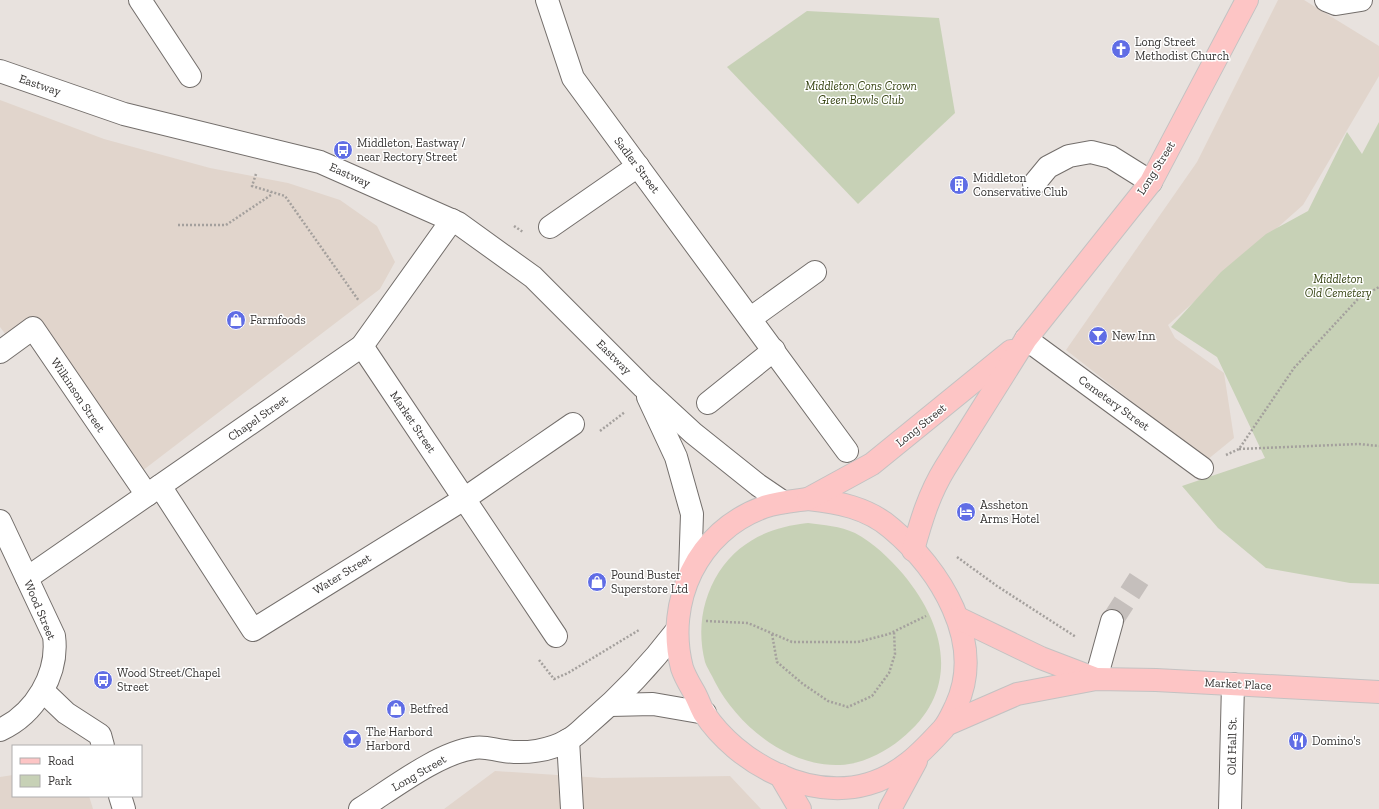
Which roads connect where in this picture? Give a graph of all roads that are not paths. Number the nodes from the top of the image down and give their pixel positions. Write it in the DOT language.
graph roads {
  1 [pos="140,0"];
  2 [pos="547,0"];
  3 [pos="1247,0"];
  4 [pos="1326,0"];
  5 [pos="1361,0"];
  6 [pos="0,71"];
  7 [pos="190,76"];
  8 [pos="638,166"];
  9 [pos="1151,182"];
  10 [pos="1034,184"];
  11 [pos="452,220"];
  12 [pos="550,226"];
  13 [pos="815,272"];
  14 [pos="751,318"];
  15 [pos="1026,339"];
  16 [pos="362,346"];
  17 [pos="774,350"];
  18 [pos="0,352"];
  19 [pos="644,387"];
  20 [pos="708,403"];
  21 [pos="573,424"];
  22 [pos="847,451"];
  23 [pos="1202,468"];
  24 [pos="153,491"];
  25 [pos="464,498"];
  26 [pos="808,499"];
  27 [pos="783,502"];
  28 [pos="0,521"];
  29 [pos="913,550"];
  30 [pos="690,573"];
  31 [pos="27,578"];
  32 [pos="958,618"];
  33 [pos="1112,621"];
  34 [pos="677,630"];
  35 [pos="556,636"];
  36 [pos="1096,679"];
  37 [pos="1233,684"];
  38 [pos="43,690"];
  39 [pos="1379,692"];
  40 [pos="610,705"];
  41 [pos="705,713"];
  42 [pos="948,724"];
  43 [pos="0,730"];
  44 [pos="568,740"];
  45 [pos="103,745"];
  46 [pos="918,756"];
  47 [pos="780,775"];
  48 [pos="120,797"];
  49 [pos="124,809"];
  50 [pos="360,809"];
  51 [pos="572,809"];
  52 [pos="800,809"];
  53 [pos="890,809"];
  54 [pos="1230,809"];
  1 -- 7 [label="street"];
  2 -- 8 [label="street, Sadler Street"];
  3 -- 9 [label="main road, Long Street"];
  4 -- 5 [label="street"];
  6 -- 11 [label="street, Eastway"];
  8 -- 12 [label="street"];
  8 -- 14 [label="street, Sadler Street"];
  9 -- 10 [label="street"];
  9 -- 15 [label="main road, Long Street"];
  11 -- 16 [label="street, Chapel Street"];
  11 -- 19 [label="street, Eastway"];
  13 -- 14 [label="street"];
  14 -- 17 [label="street, Sadler Street"];
  15 -- 23 [label="street, Cemetery Street"];
  15 -- 26 [label="main road, Long Street"];
  15 -- 29 [label="main road, Long Street"];
  16 -- 24 [label="street, Chapel Street"];
  16 -- 25 [label="street, Market Street"];
  17 -- 20 [label="street"];
  17 -- 22 [label="street, Sadler Street"];
  18 -- 24 [label="street, Wilkinson Street"];
  19 -- 27 [label="street, Eastway"];
  19 -- 30 [label="street, Eastway"];
  21 -- 25 [label="street, Water Street"];
  24 -- 25 [label="street, Water Street"];
  24 -- 31 [label="street, Chapel Street"];
  25 -- 35 [label="street, Market Street"];
  26 -- 27 [label="main road"];
  26 -- 29 [label="main road"];
  27 -- 30 [label="main road"];
  28 -- 31 [label="street, Wood Street"];
  29 -- 32 [label="main road"];
  30 -- 34 [label="main road"];
  31 -- 38 [label="street, Wood Street"];
  32 -- 36 [label="main road, Market Place"];
  32 -- 42 [label="main road"];
  33 -- 36 [label="street"];
  34 -- 40 [label="street, Long Street"];
  34 -- 41 [label="main road"];
  36 -- 37 [label="main road, Market Place"];
  36 -- 42 [label="main road, Market Place"];
  37 -- 39 [label="main road, Market Place"];
  37 -- 54 [label="street, Old Hall St."];
  38 -- 43 [label="street, Wood Street"];
  38 -- 45 [label="street"];
  40 -- 41 [label="street"];
  40 -- 44 [label="street, Long Street"];
  41 -- 47 [label="main road"];
  42 -- 46 [label="main road"];
  44 -- 50 [label="street, Long Street"];
  44 -- 51 [label="street"];
  46 -- 47 [label="main road"];
  46 -- 53 [label="main road"];
  47 -- 52 [label="main road"];
  48 -- 49 [label="street"];
}
